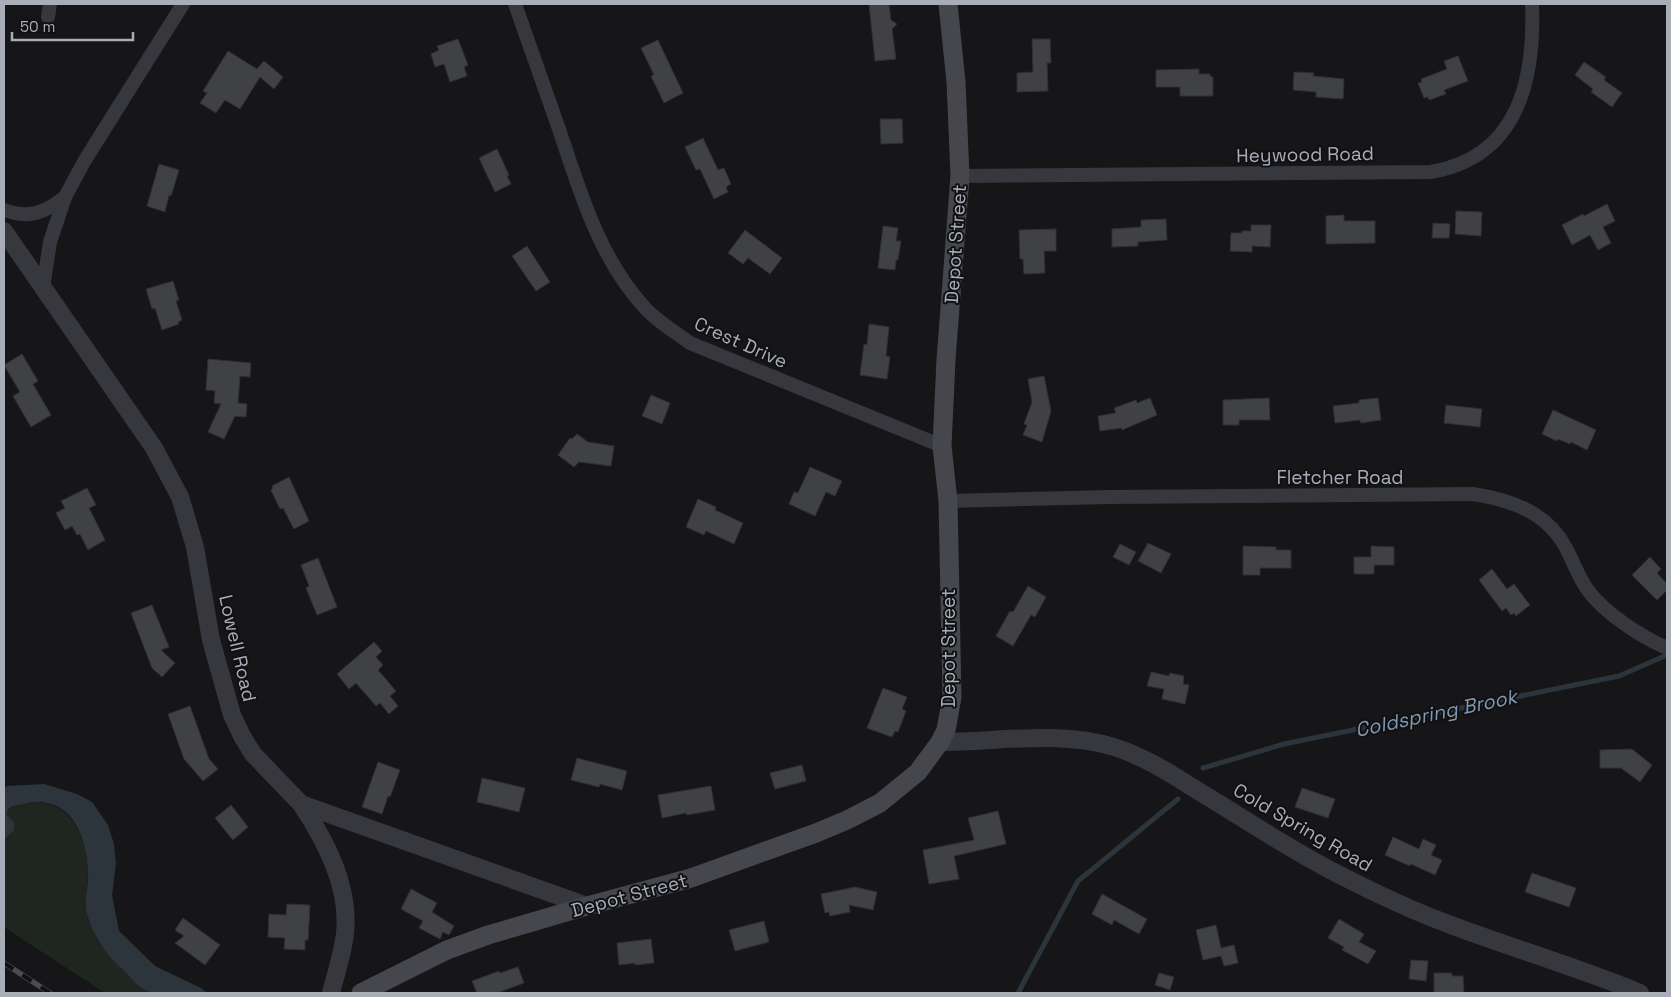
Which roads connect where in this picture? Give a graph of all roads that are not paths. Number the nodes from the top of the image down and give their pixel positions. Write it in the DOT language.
graph roads {
  1 [pos="183,4"];
  2 [pos="515,4"];
  3 [pos="948,4"];
  4 [pos="1532,4"];
  5 [pos="960,176"];
  6 [pos="65,197"];
  7 [pos="4,210"];
  8 [pos="4,231"];
  9 [pos="43,288"];
  10 [pos="942,446"];
  11 [pos="948,501"];
  12 [pos="1667,648"];
  13 [pos="940,742"];
  14 [pos="301,804"];
  15 [pos="587,906"];
  16 [pos="331,993"];
  17 [pos="361,993"];
  18 [pos="1640,993"];
  1 -- 6 [label="street"];
  2 -- 10 [label="street, Crest Drive"];
  3 -- 5 [label="main road, Depot Street"];
  4 -- 5 [label="street, Heywood Road"];
  5 -- 10 [label="main road, Depot Street"];
  6 -- 7 [label="street"];
  6 -- 9 [label="street"];
  8 -- 9 [label="street, Lowell Road"];
  9 -- 14 [label="street, Lowell Road"];
  10 -- 11 [label="main road, Depot Street"];
  11 -- 12 [label="street, Fletcher Road"];
  11 -- 13 [label="main road, Depot Street"];
  13 -- 15 [label="main road, Depot Street"];
  13 -- 18 [label="street, Cold Spring Road"];
  14 -- 15 [label="street, Lowell Road"];
  14 -- 16 [label="street"];
  15 -- 17 [label="main road, Depot Street"];
}
